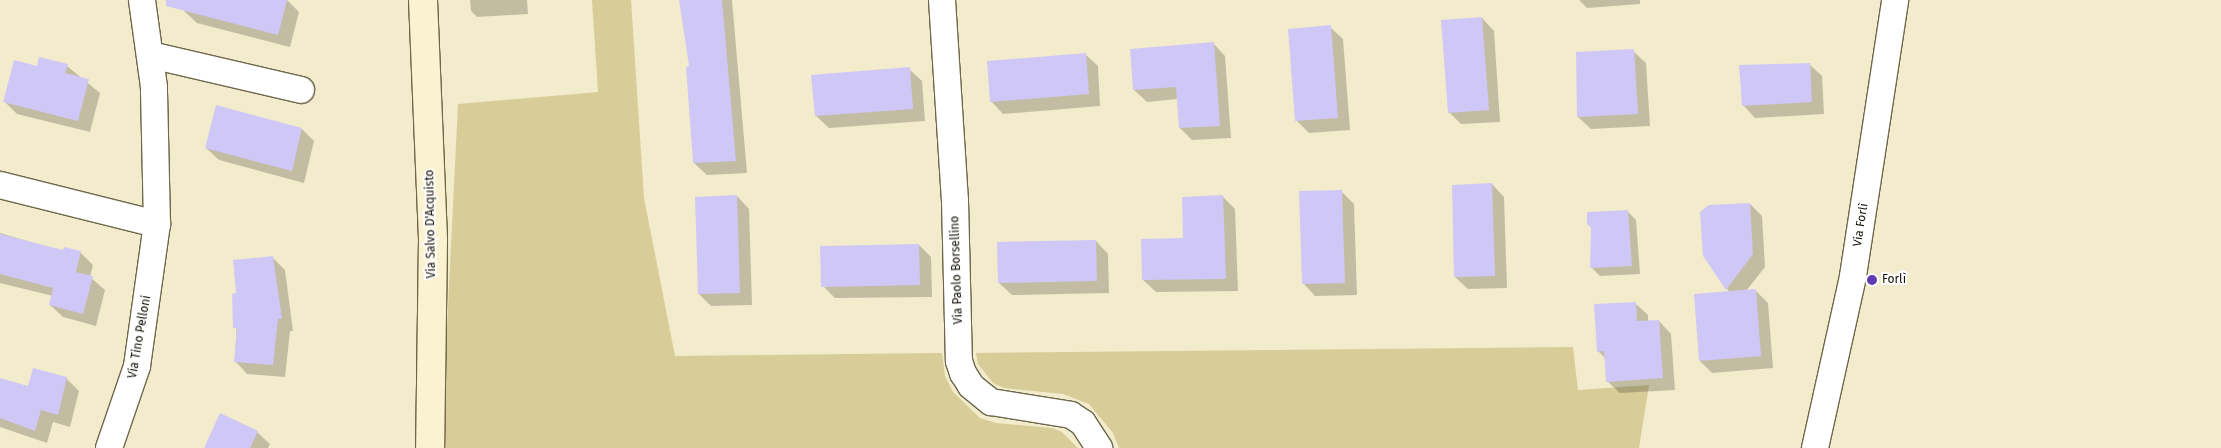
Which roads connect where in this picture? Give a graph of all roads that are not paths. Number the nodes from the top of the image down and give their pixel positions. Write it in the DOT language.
graph roads {
  1 [pos="142,0"];
  2 [pos="423,0"];
  3 [pos="942,0"];
  4 [pos="1895,0"];
  5 [pos="151,55"];
  6 [pos="300,90"];
  7 [pos="0,185"];
  8 [pos="157,224"];
  9 [pos="109,448"];
  10 [pos="430,448"];
  11 [pos="1099,448"];
  12 [pos="1815,448"];
  1 -- 5 [label="street, Via Tino Pelloni"];
  2 -- 10 [label="street, Via Salvo D'Acquisto"];
  3 -- 11 [label="street, Via Paolo Borsellino"];
  4 -- 12 [label="street, Via Forlì"];
  5 -- 6 [label="street"];
  5 -- 8 [label="street, Via Tino Pelloni"];
  7 -- 8 [label="street"];
  8 -- 9 [label="street, Via Tino Pelloni"];
}
